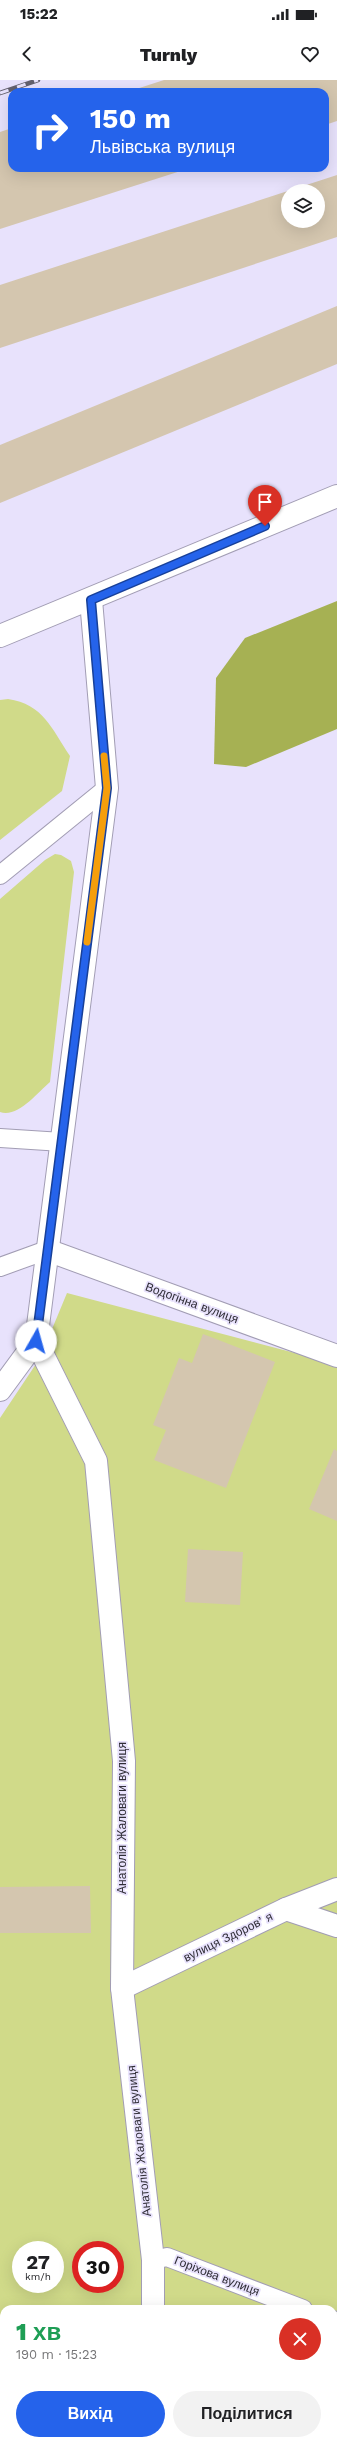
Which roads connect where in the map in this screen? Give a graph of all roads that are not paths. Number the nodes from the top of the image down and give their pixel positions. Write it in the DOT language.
graph roads {
  1 [pos="337,496"];
  2 [pos="91,600"];
  3 [pos="0,636"];
  4 [pos="107,788"];
  5 [pos="0,875"];
  6 [pos="0,1138"];
  7 [pos="62,1142"];
  8 [pos="47,1250"];
  9 [pos="0,1267"];
  10 [pos="36,1341"];
  11 [pos="337,1356"];
  12 [pos="0,1390"];
  13 [pos="337,1890"];
  14 [pos="286,1910"];
  15 [pos="337,1926"];
  16 [pos="122,1988"];
  17 [pos="153,2260"];
  18 [pos="153,2305"];
  19 [pos="293,2305"];
  1 -- 2 [label="main road"];
  2 -- 3 [label="main road"];
  2 -- 4 [label="main road"];
  4 -- 5 [label="lane"];
  4 -- 7 [label="main road"];
  6 -- 7 [label="lane"];
  7 -- 8 [label="main road"];
  8 -- 9 [label="lane"];
  8 -- 10 [label="main road"];
  8 -- 11 [label="main road, Водогінна вулиця"];
  10 -- 12 [label="main road"];
  10 -- 16 [label="main road, Анатолія Жаловаги вулиця"];
  13 -- 14 [label="main road"];
  14 -- 15 [label="main road, вулиця Здоровʼя"];
  14 -- 16 [label="main road, вулиця Здоровʼя"];
  16 -- 17 [label="main road, Анатолія Жаловаги вулиця"];
  17 -- 18 [label="main road, Анатолія Жаловаги вулиця"];
  17 -- 19 [label="lane, Горіхова вулиця"];
}
